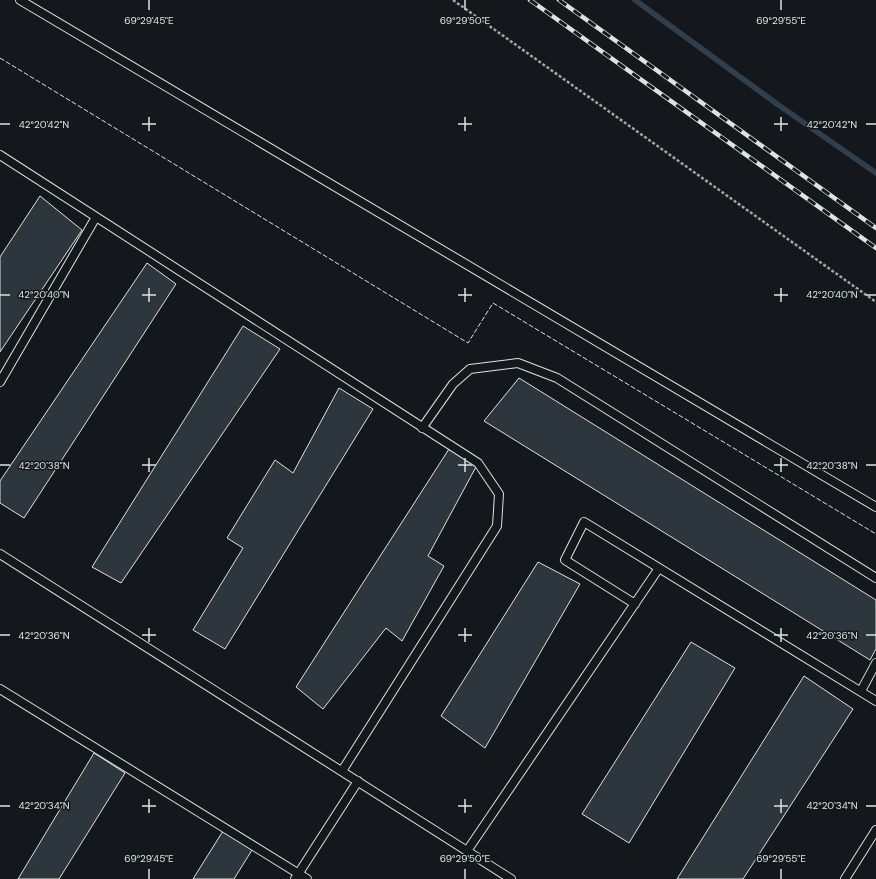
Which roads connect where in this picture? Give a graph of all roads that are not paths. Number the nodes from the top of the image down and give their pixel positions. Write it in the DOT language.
graph roads {
  1 [pos="20,0"];
  2 [pos="0,155"];
  3 [pos="96,217"];
  4 [pos="0,382"];
  5 [pos="422,428"];
  6 [pos="876,507"];
  7 [pos="0,554"];
  8 [pos="659,568"];
  9 [pos="876,578"];
  10 [pos="635,604"];
  11 [pos="876,663"];
  12 [pos="0,689"];
  13 [pos="860,691"];
  14 [pos="876,702"];
  15 [pos="342,771"];
  16 [pos="358,781"];
  17 [pos="876,830"];
  18 [pos="467,851"];
  19 [pos="297,876"];
  20 [pos="307,879"];
  21 [pos="511,879"];
  22 [pos="846,879"];
  1 -- 6 [label="lane"];
  2 -- 3 [label="lane"];
  3 -- 4 [label="lane"];
  3 -- 5 [label="lane"];
  5 -- 9 [label="lane"];
  5 -- 15 [label="lane"];
  7 -- 15 [label="lane"];
  8 -- 10 [label="lane"];
  8 -- 10 [label="lane"];
  8 -- 13 [label="lane"];
  10 -- 18 [label="lane"];
  11 -- 13 [label="lane"];
  12 -- 19 [label="lane"];
  13 -- 14 [label="lane"];
  15 -- 16 [label="lane"];
  16 -- 18 [label="lane"];
  16 -- 19 [label="lane"];
  17 -- 22 [label="lane"];
  18 -- 21 [label="lane"];
  19 -- 20 [label="lane"];
}
